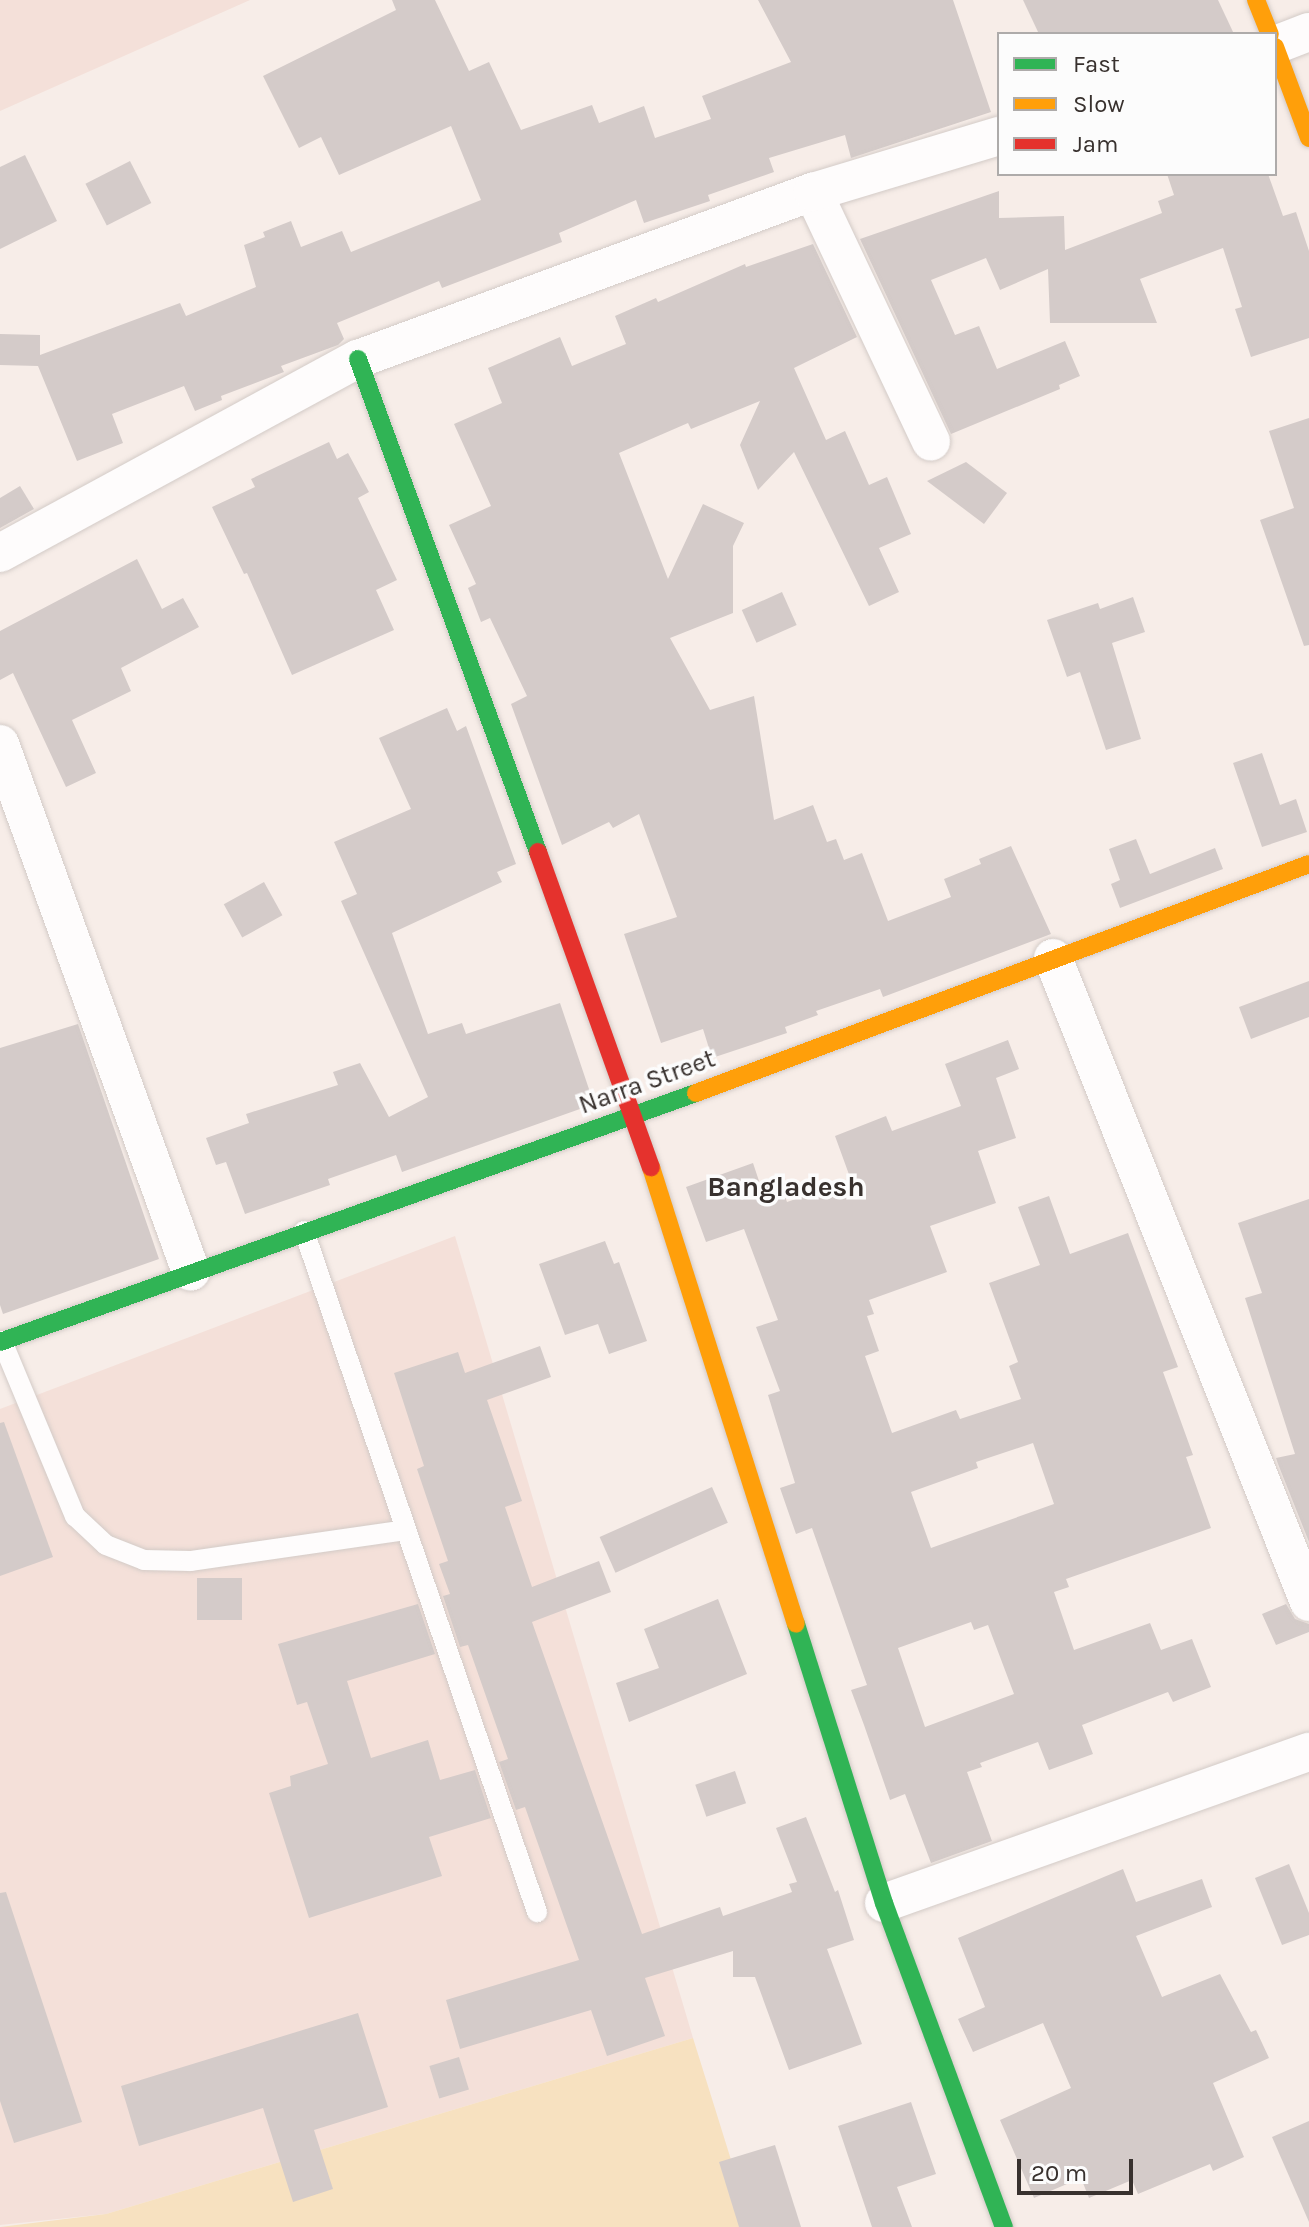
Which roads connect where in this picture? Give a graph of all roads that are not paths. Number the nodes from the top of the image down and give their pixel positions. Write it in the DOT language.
graph roads {
  1 [pos="1256,0"];
  2 [pos="1269,32"];
  3 [pos="1309,32"];
  4 [pos="1277,45"];
  5 [pos="1277,51"];
  6 [pos="997,137"];
  7 [pos="1309,138"];
  8 [pos="813,192"];
  9 [pos="358,359"];
  10 [pos="931,442"];
  11 [pos="0,553"];
  12 [pos="0,744"];
  13 [pos="1309,864"];
  14 [pos="1053,958"];
  15 [pos="635,1116"];
  16 [pos="304,1230"];
  17 [pos="191,1272"];
  18 [pos="1,1341"];
  19 [pos="406,1530"];
  20 [pos="1309,1602"];
  21 [pos="1309,1752"];
  22 [pos="884,1903"];
  23 [pos="537,1912"];
  24 [pos="1004,2227"];
  1 -- 2 [label="street"];
  3 -- 4 [label="street"];
  5 -- 7 [label="street"];
  6 -- 8 [label="street"];
  8 -- 9 [label="street"];
  8 -- 10 [label="street"];
  9 -- 11 [label="street"];
  9 -- 15 [label="street"];
  12 -- 17 [label="street"];
  13 -- 14 [label="street, Narra Street"];
  14 -- 15 [label="street, Narra Street"];
  14 -- 20 [label="street"];
  15 -- 16 [label="street, Narra Street"];
  15 -- 22 [label="street"];
  16 -- 17 [label="street, Narra Street"];
  16 -- 19 [label="lane"];
  17 -- 18 [label="street, Narra Street"];
  18 -- 19 [label="lane"];
  19 -- 23 [label="lane"];
  21 -- 22 [label="street"];
  22 -- 24 [label="street"];
}
